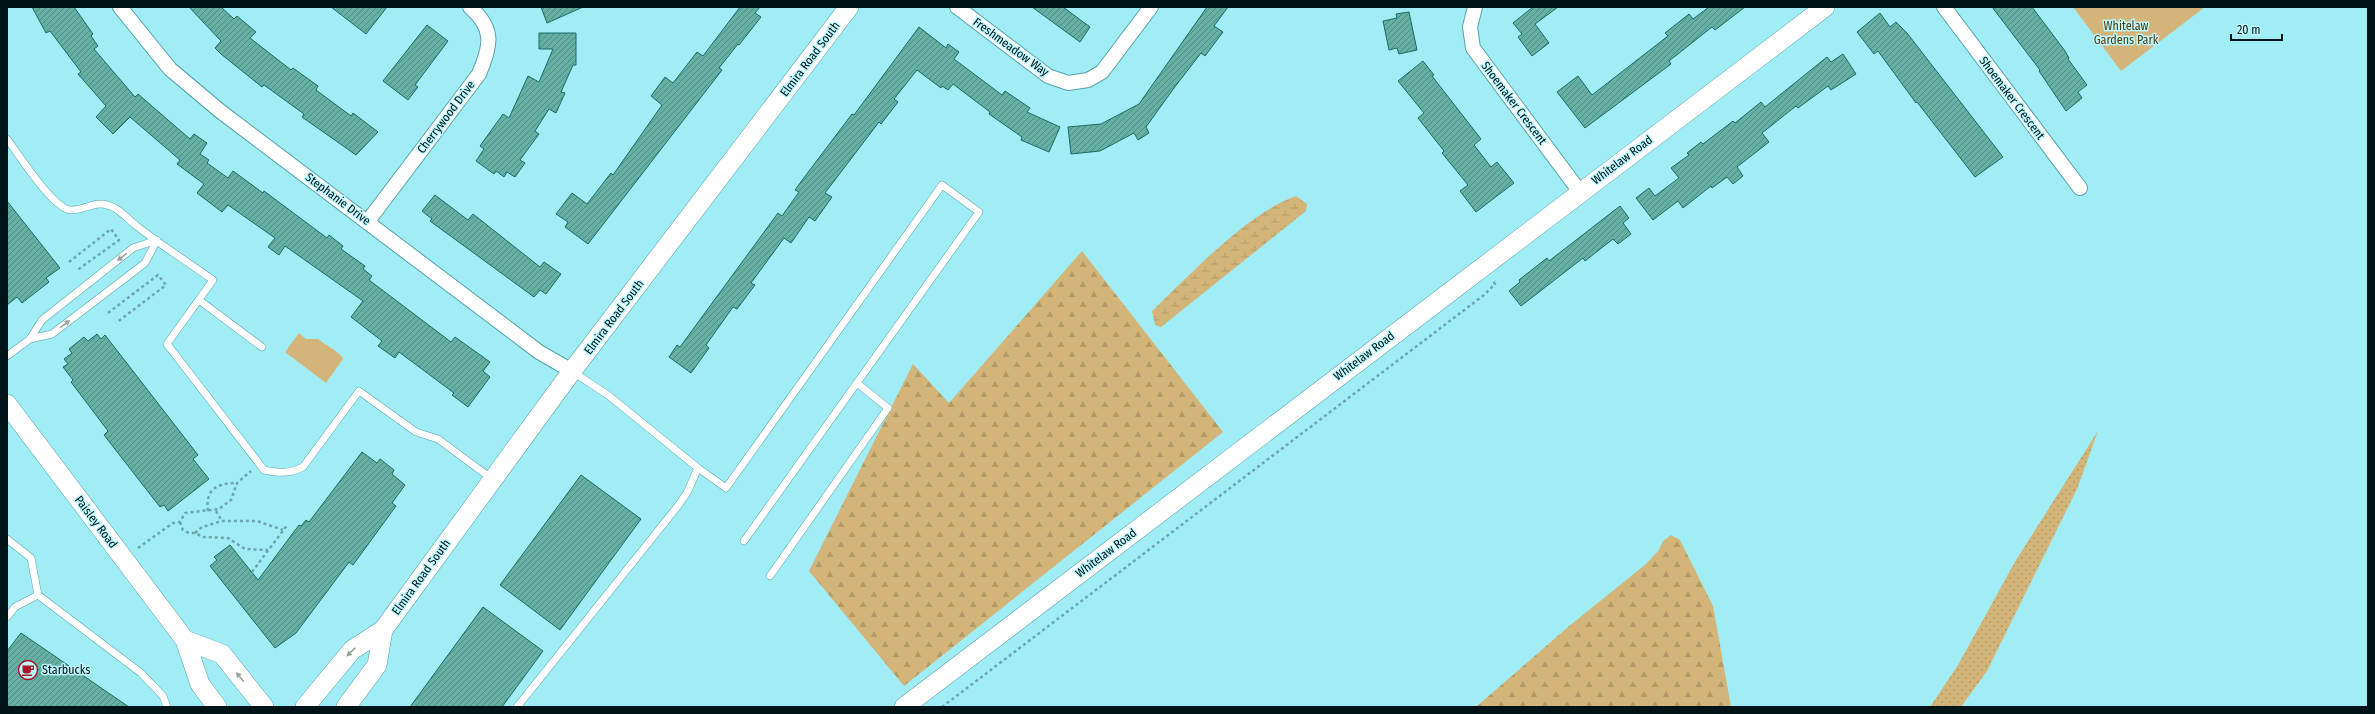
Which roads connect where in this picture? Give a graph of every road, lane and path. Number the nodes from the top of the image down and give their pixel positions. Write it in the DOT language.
graph roads {
  1 [pos="120,7"];
  2 [pos="470,7"];
  3 [pos="849,7"];
  4 [pos="957,7"];
  5 [pos="1151,7"];
  6 [pos="1475,7"];
  7 [pos="1825,7"];
  8 [pos="1944,7"];
  9 [pos="7,139"];
  10 [pos="2080,188"];
  11 [pos="1580,192"];
  12 [pos="368,221"];
  13 [pos="157,240"];
  14 [pos="69,262"];
  15 [pos="1481,267"];
  16 [pos="76,271"];
  17 [pos="199,300"];
  18 [pos="108,313"];
  19 [pos="116,323"];
  20 [pos="30,339"];
  21 [pos="262,347"];
  22 [pos="7,356"];
  23 [pos="572,371"];
  24 [pos="857,383"];
  25 [pos="7,404"];
  26 [pos="259,464"];
  27 [pos="698,468"];
  28 [pos="493,479"];
  29 [pos="237,483"];
  30 [pos="208,511"];
  31 [pos="216,511"];
  32 [pos="222,521"];
  33 [pos="180,522"];
  34 [pos="288,524"];
  35 [pos="283,530"];
  36 [pos="195,533"];
  37 [pos="7,539"];
  38 [pos="744,541"];
  39 [pos="268,550"];
  40 [pos="124,558"];
  41 [pos="252,572"];
  42 [pos="770,576"];
  43 [pos="38,595"];
  44 [pos="7,617"];
  45 [pos="383,630"];
  46 [pos="185,640"];
  47 [pos="166,707"];
  48 [pos="217,707"];
  49 [pos="264,707"];
  50 [pos="305,707"];
  51 [pos="346,707"];
  52 [pos="517,707"];
  53 [pos="904,707"];
  54 [pos="942,707"];
  1 -- 12 [label="street, Stephanie Drive"];
  2 -- 12 [label="street, Cherrywood Drive"];
  3 -- 23 [label="street, Elmira Road South"];
  4 -- 5 [label="street, Freshmeadow Way"];
  6 -- 11 [label="street, Shoemaker Crescent"];
  7 -- 11 [label="street, Whitelaw Road"];
  8 -- 10 [label="street, Shoemaker Crescent"];
  9 -- 13 [label="lane"];
  11 -- 15 [label="street, Whitelaw Road"];
  12 -- 23 [label="street, Stephanie Drive"];
  13 -- 17 [label="lane"];
  13 -- 20 [label="lane, one-way"];
  20 -- 13 [label="lane, one-way"];
  14 -- 16 [label="path"];
  15 -- 53 [label="street, Whitelaw Road"];
  15 -- 54 [label="path"];
  17 -- 21 [label="lane"];
  17 -- 26 [label="lane"];
  18 -- 19 [label="path"];
  20 -- 22 [label="lane"];
  23 -- 27 [label="lane"];
  23 -- 28 [label="street, Elmira Road South"];
  24 -- 27 [label="lane"];
  24 -- 38 [label="lane"];
  24 -- 42 [label="lane"];
  25 -- 40 [label="street, Paisley Road"];
  26 -- 28 [label="lane"];
  26 -- 29 [label="path"];
  27 -- 52 [label="lane"];
  28 -- 45 [label="street, Elmira Road South"];
  29 -- 30 [label="path"];
  29 -- 31 [label="path"];
  30 -- 31 [label="path"];
  30 -- 33 [label="path"];
  31 -- 32 [label="path"];
  32 -- 35 [label="path"];
  32 -- 36 [label="path"];
  33 -- 36 [label="path"];
  33 -- 40 [label="path"];
  34 -- 35 [label="path"];
  35 -- 39 [label="path"];
  36 -- 39 [label="path"];
  37 -- 43 [label="lane"];
  39 -- 41 [label="path"];
  40 -- 46 [label="street, Paisley Road"];
  43 -- 44 [label="lane"];
  43 -- 47 [label="lane"];
  45 -- 50 [label="street, Elmira Road South, one-way"];
  45 -- 51 [label="street, Elmira Road South"];
  46 -- 48 [label="street, Paisley Road"];
  49 -- 46 [label="street, one-way"];
}
